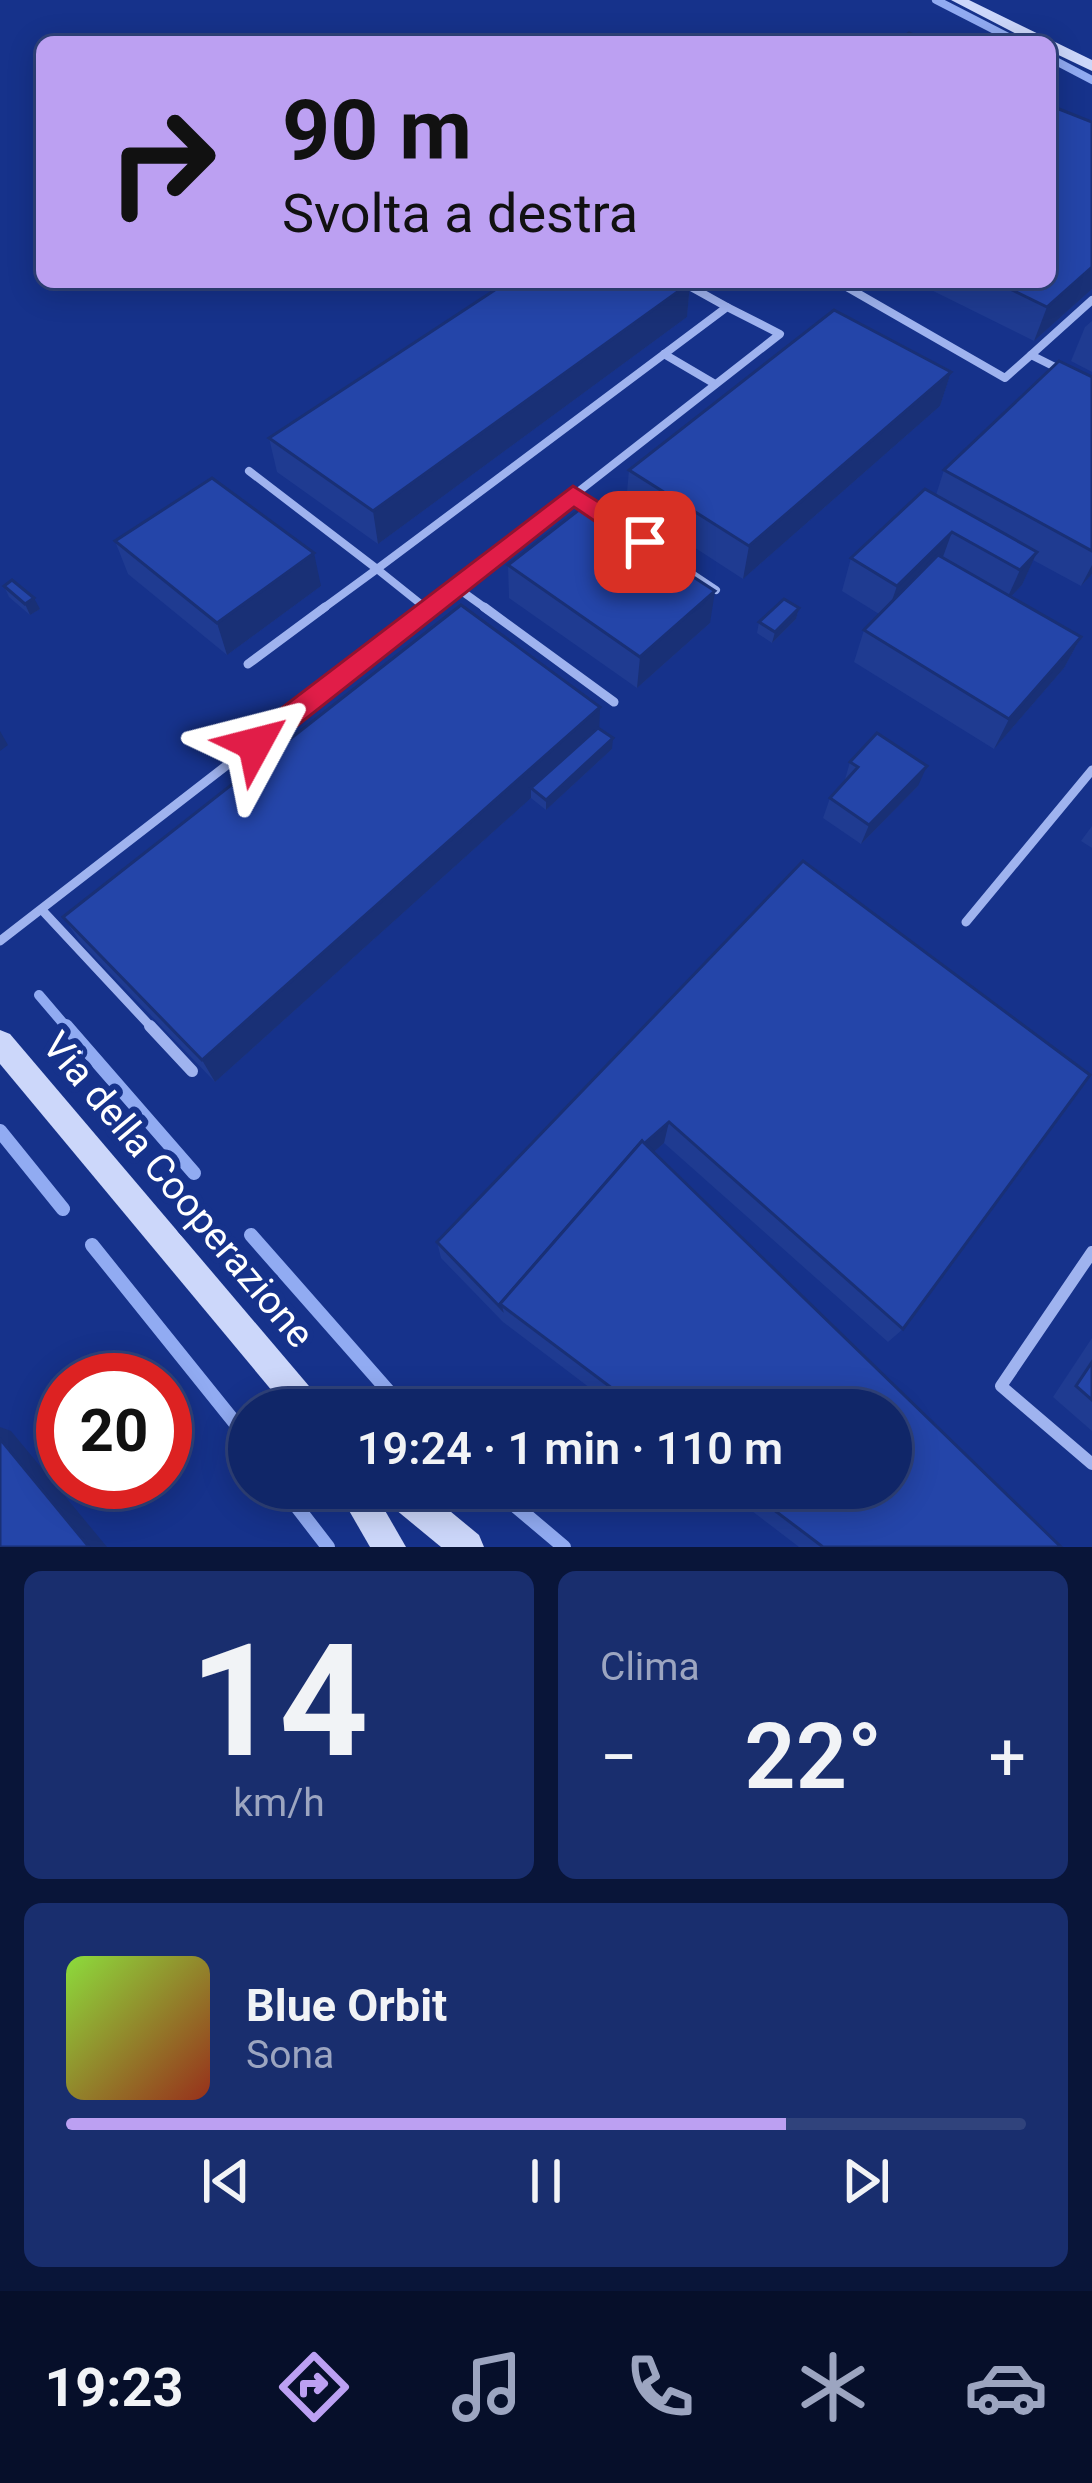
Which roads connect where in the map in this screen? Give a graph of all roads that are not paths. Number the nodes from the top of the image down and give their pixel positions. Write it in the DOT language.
graph roads {
  1 [pos="958,0"];
  2 [pos="1033,36"];
  3 [pos="1056,48"];
  4 [pos="1092,66"];
  5 [pos="693,288"];
  6 [pos="848,288"];
  7 [pos="1092,300"];
  8 [pos="727,307"];
  9 [pos="664,354"];
  10 [pos="1031,355"];
  11 [pos="1072,375"];
  12 [pos="716,384"];
  13 [pos="249,471"];
  14 [pos="573,495"];
  15 [pos="377,569"];
  16 [pos="456,587"];
  17 [pos="716,590"];
  18 [pos="427,609"];
  19 [pos="248,664"];
  20 [pos="614,701"];
  21 [pos="1092,770"];
  22 [pos="42,910"];
  23 [pos="966,922"];
  24 [pos="0,941"];
  25 [pos="0,1043"];
  26 [pos="192,1071"];
  27 [pos="1092,1252"];
  28 [pos="288,1389"];
  29 [pos="1092,1464"];
  30 [pos="366,1509"];
  31 [pos="421,1509"];
  32 [pos="389,1547"];
  33 [pos="467,1547"];
  1 -- 2 [label="street"];
  3 -- 4 [label="street"];
  5 -- 8 [label="lane"];
  6 -- 10 [label="lane"];
  7 -- 10 [label="lane"];
  8 -- 9 [label="lane"];
  8 -- 12 [label="lane"];
  9 -- 12 [label="lane"];
  9 -- 15 [label="lane"];
  10 -- 11 [label="lane"];
  12 -- 14 [label="lane"];
  13 -- 15 [label="lane"];
  14 -- 16 [label="lane"];
  14 -- 17 [label="lane"];
  15 -- 18 [label="lane"];
  15 -- 19 [label="lane"];
  16 -- 18 [label="lane"];
  16 -- 20 [label="lane"];
  18 -- 22 [label="lane"];
  21 -- 23 [label="lane"];
  22 -- 24 [label="lane"];
  22 -- 26 [label="lane"];
  25 -- 28 [label="street, Via della Cooperazione"];
  27 -- 29 [label="lane"];
  30 -- 32 [label="street"];
  31 -- 33 [label="street"];
}
